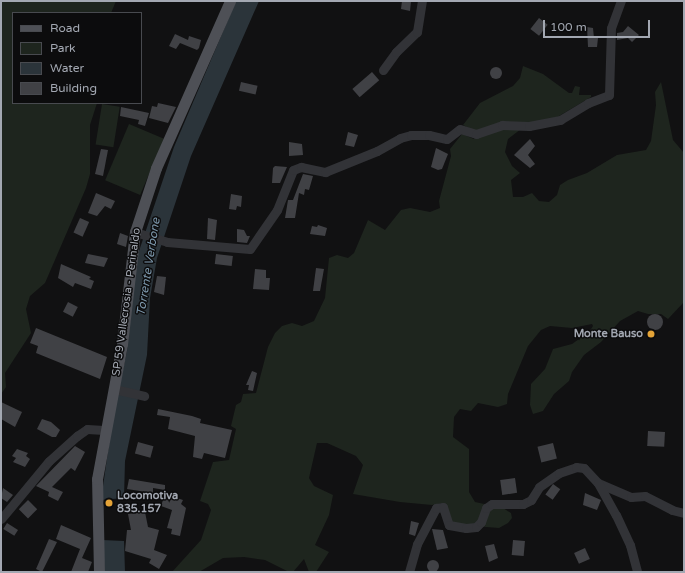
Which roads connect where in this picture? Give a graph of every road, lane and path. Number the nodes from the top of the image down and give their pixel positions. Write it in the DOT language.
graph roads {
  1 [pos="230,1"];
  2 [pos="422,1"];
  3 [pos="621,1"];
  4 [pos="383,70"];
  5 [pos="139,233"];
  6 [pos="116,389"];
  7 [pos="142,396"];
  8 [pos="104,430"];
  9 [pos="598,483"];
  10 [pos="684,513"];
  11 [pos="2,516"];
  12 [pos="99,572"];
  13 [pos="409,572"];
  14 [pos="637,572"];
  1 -- 5 [label="main road, SP 59 Vallecrosia - Perinaldo"];
  2 -- 4 [label="street"];
  3 -- 5 [label="street"];
  5 -- 6 [label="main road, SP 59 Vallecrosia - Perinaldo"];
  6 -- 7 [label="street"];
  6 -- 8 [label="main road, SP 59 Vallecrosia - Perinaldo"];
  8 -- 11 [label="street"];
  8 -- 12 [label="main road, SP 59 Vallecrosia - Perinaldo"];
  9 -- 10 [label="street"];
  9 -- 13 [label="street"];
  9 -- 14 [label="street"];
}
